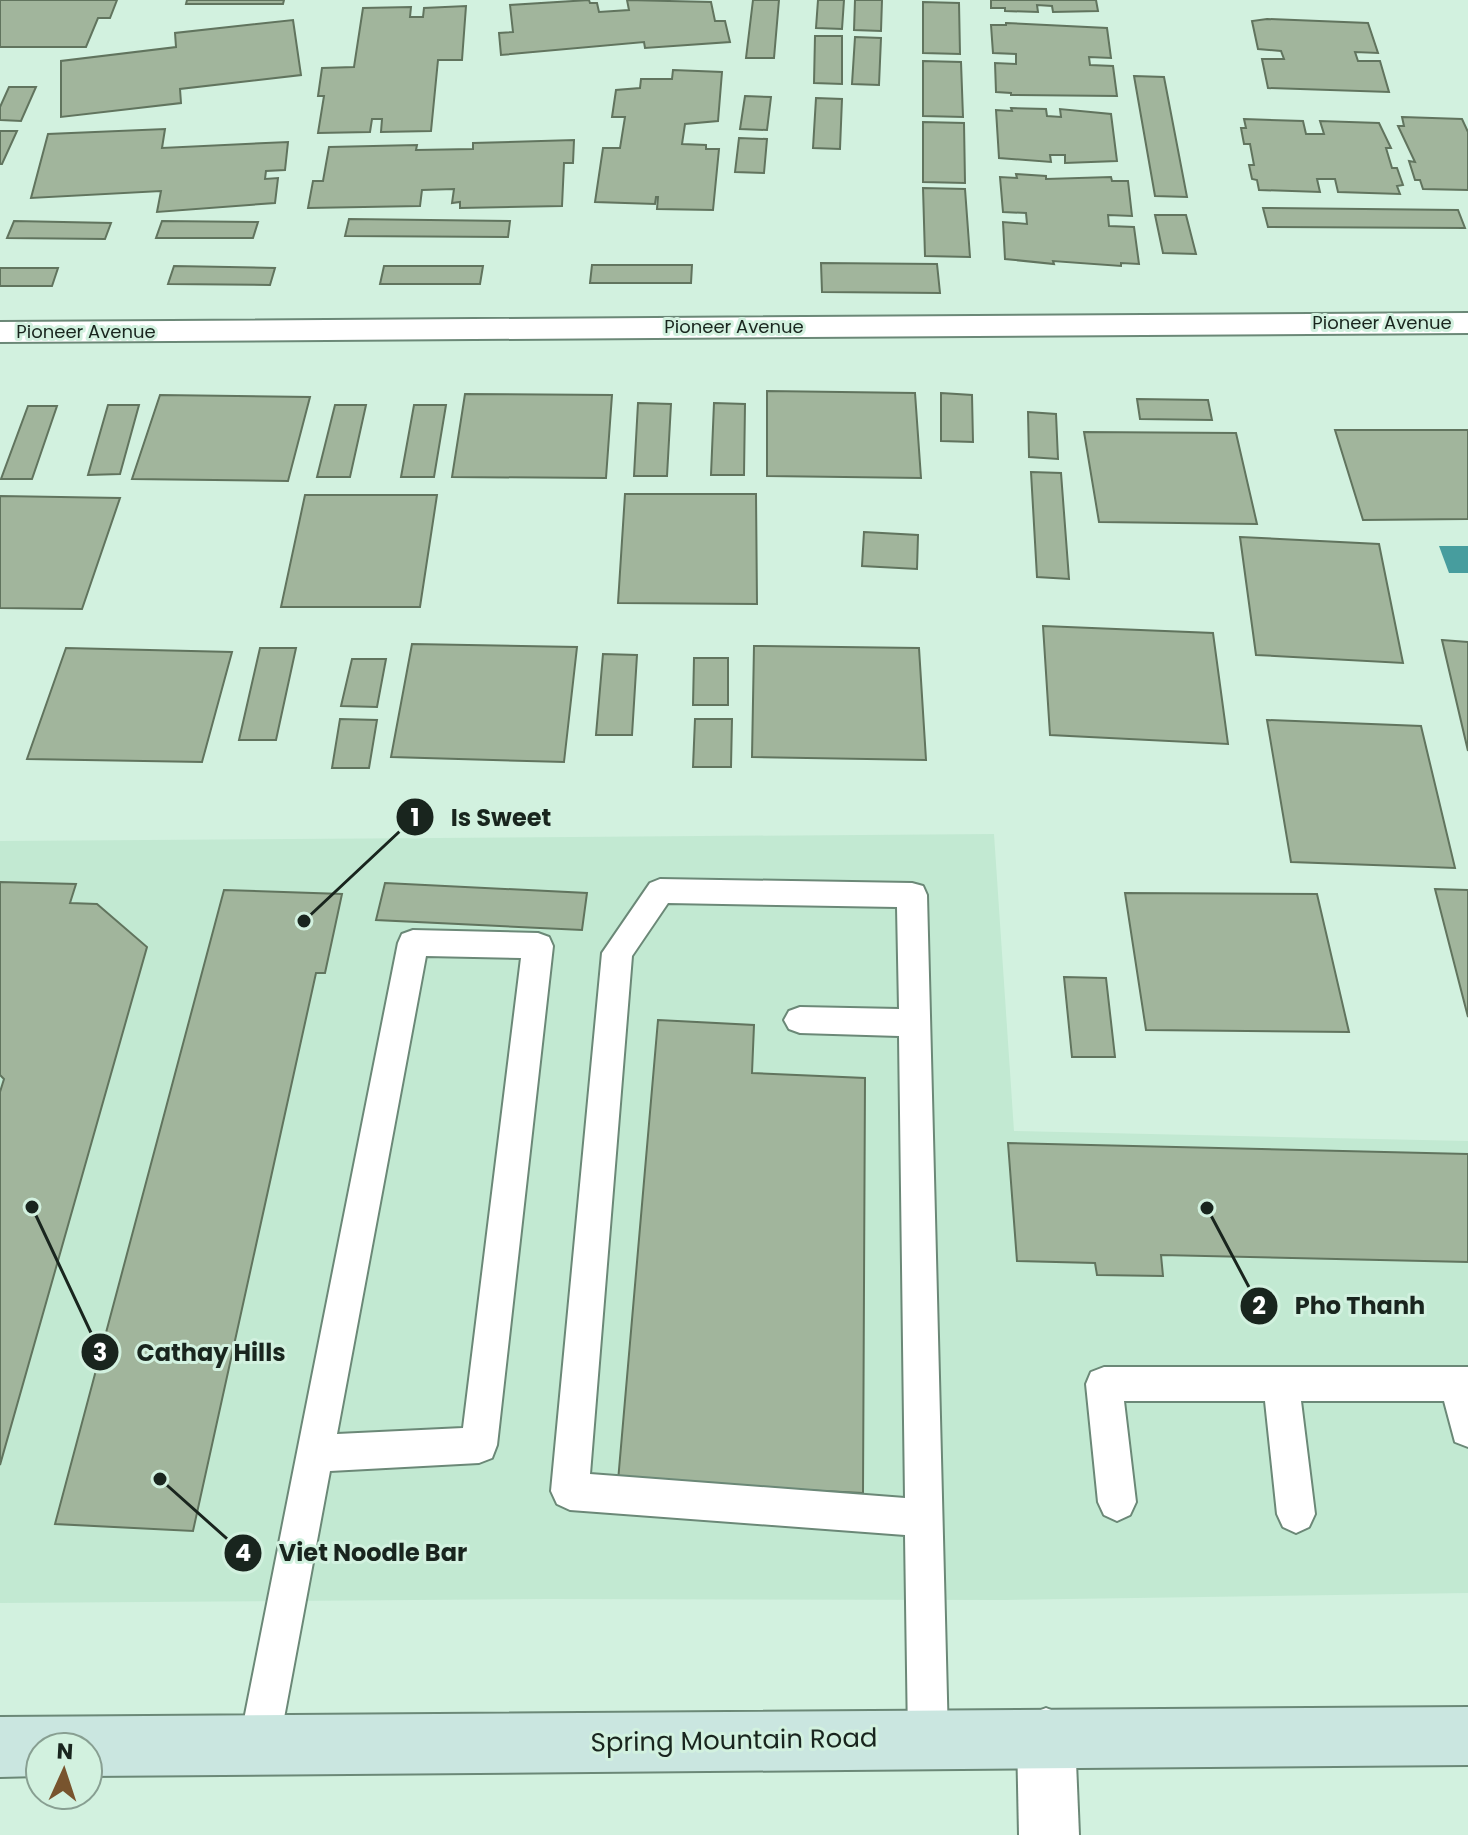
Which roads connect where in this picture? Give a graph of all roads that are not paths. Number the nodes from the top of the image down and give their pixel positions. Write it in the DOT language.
graph roads {
  1 [pos="1468,323"];
  2 [pos="0,332"];
  3 [pos="800,1020"];
  4 [pos="914,1023"];
  5 [pos="1281,1384"];
  6 [pos="1463,1384"];
  7 [pos="1468,1429"];
  8 [pos="315,1453"];
  9 [pos="1117,1502"];
  10 [pos="1296,1514"];
  11 [pos="924,1518"];
  12 [pos="1468,1736"];
  13 [pos="1046,1737"];
  14 [pos="928,1738"];
  15 [pos="259,1745"];
  16 [pos="0,1747"];
  17 [pos="1049,1835"];
  1 -- 2 [label="street, Pioneer Avenue"];
  3 -- 4 [label="lane"];
  4 -- 11 [label="lane"];
  4 -- 11 [label="lane"];
  5 -- 6 [label="lane"];
  5 -- 9 [label="lane"];
  5 -- 10 [label="lane"];
  6 -- 7 [label="lane"];
  8 -- 8 [label="lane"];
  8 -- 15 [label="lane"];
  11 -- 14 [label="lane"];
  12 -- 13 [label="main road, Spring Mountain Road"];
  13 -- 14 [label="main road, Spring Mountain Road"];
  13 -- 17 [label="street"];
  14 -- 15 [label="main road, Spring Mountain Road"];
  15 -- 16 [label="main road, Spring Mountain Road"];
}
